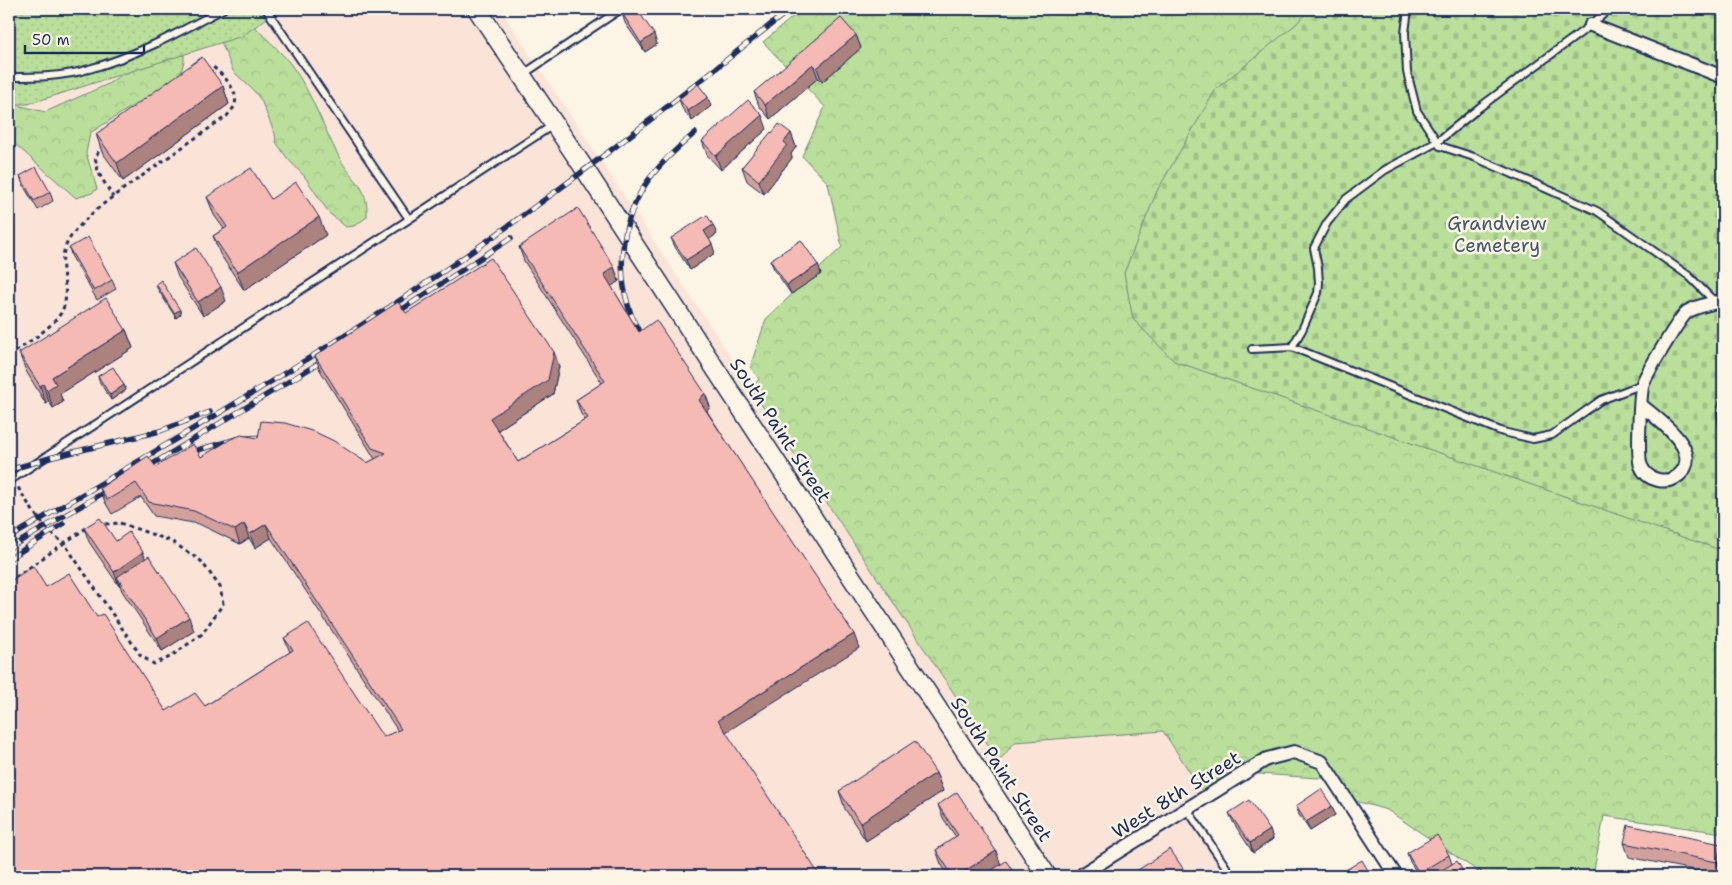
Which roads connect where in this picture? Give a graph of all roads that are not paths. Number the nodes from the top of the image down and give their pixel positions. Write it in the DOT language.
graph roads {
  1 [pos="223,9"];
  2 [pos="266,9"];
  3 [pos="477,9"];
  4 [pos="621,9"];
  5 [pos="1408,9"];
  6 [pos="1609,9"];
  7 [pos="1591,25"];
  8 [pos="522,75"];
  9 [pos="9,77"];
  10 [pos="1723,77"];
  11 [pos="554,124"];
  12 [pos="1437,142"];
  13 [pos="409,219"];
  14 [pos="1719,302"];
  15 [pos="1292,347"];
  16 [pos="1252,349"];
  17 [pos="1643,384"];
  18 [pos="1723,403"];
  19 [pos="1641,405"];
  20 [pos="1723,426"];
  21 [pos="11,480"];
  22 [pos="1187,809"];
  23 [pos="1047,876"];
  24 [pos="1082,876"];
  25 [pos="1232,876"];
  26 [pos="1396,876"];
  1 -- 9 [label="lane"];
  2 -- 13 [label="lane"];
  3 -- 8 [label="main road, South Paint Street"];
  4 -- 8 [label="lane"];
  5 -- 12 [label="lane"];
  6 -- 7 [label="lane"];
  7 -- 10 [label="street"];
  7 -- 12 [label="lane"];
  8 -- 11 [label="main road, South Paint Street"];
  11 -- 13 [label="lane"];
  11 -- 23 [label="main road, South Paint Street"];
  12 -- 14 [label="lane"];
  12 -- 15 [label="lane"];
  13 -- 21 [label="lane"];
  14 -- 17 [label="street"];
  15 -- 16 [label="lane"];
  15 -- 17 [label="lane"];
  17 -- 19 [label="street"];
  18 -- 20 [label="lane"];
  19 -- 19 [label="street"];
  22 -- 24 [label="street, West 8th Street"];
  22 -- 25 [label="lane"];
  22 -- 26 [label="street, West 8th Street"];
}
